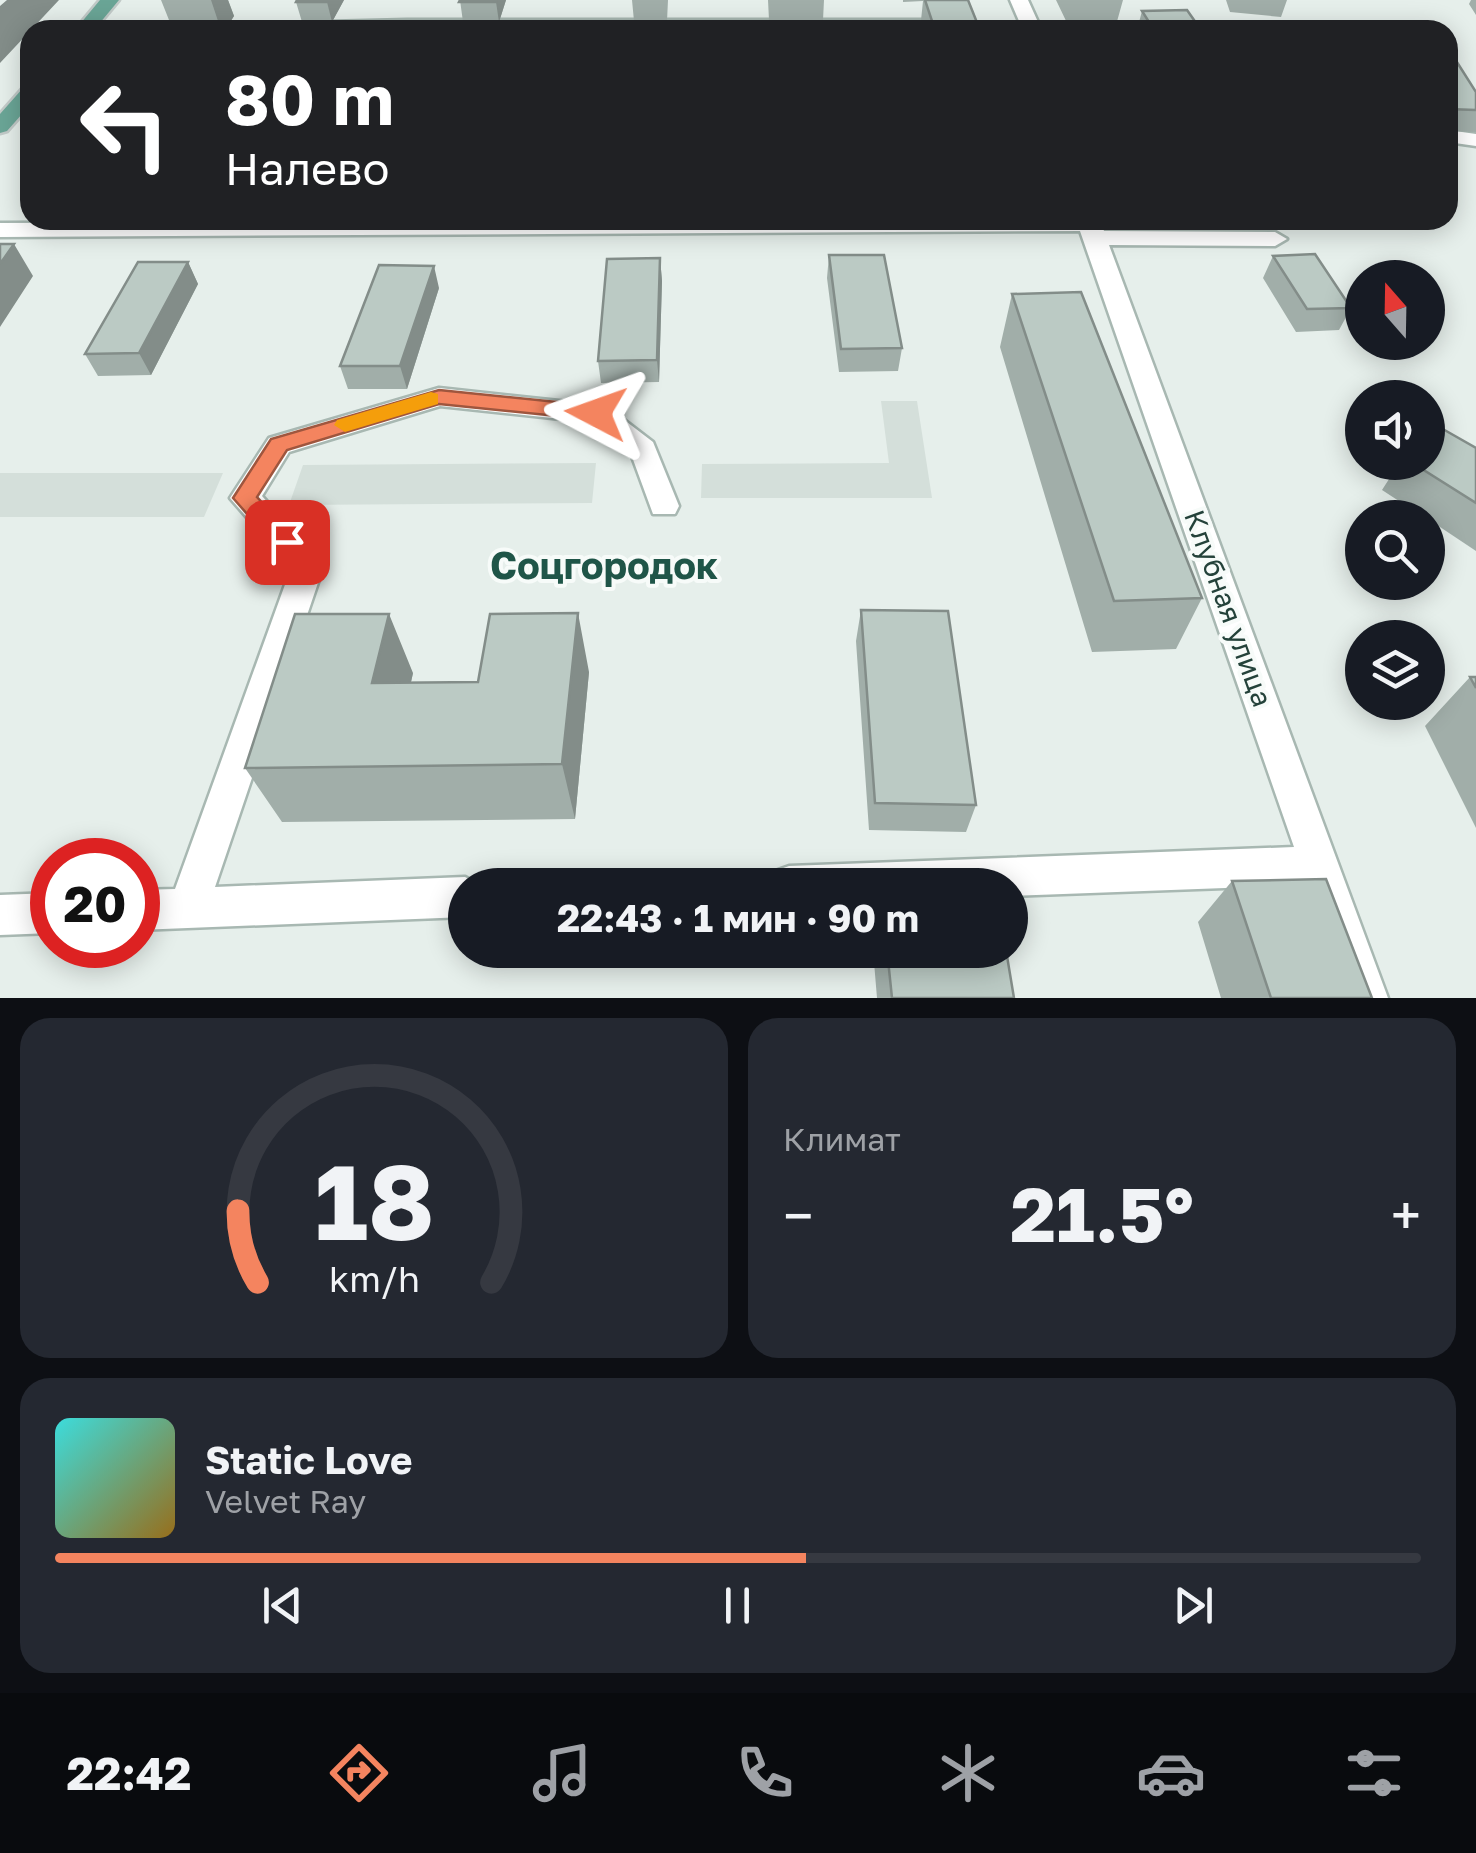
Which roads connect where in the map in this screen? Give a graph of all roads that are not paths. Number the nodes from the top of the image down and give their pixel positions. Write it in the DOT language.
graph roads {
  1 [pos="110,0"];
  2 [pos="93,20"];
  3 [pos="20,104"];
  4 [pos="0,127"];
  5 [pos="1091,230"];
  6 [pos="1133,230"];
  7 [pos="1275,240"];
  8 [pos="664,506"];
  9 [pos="1322,865"];
  10 [pos="1028,876"];
  11 [pos="448,898"];
  12 [pos="188,908"];
  13 [pos="160,909"];
  14 [pos="30,914"];
  15 [pos="0,915"];
  16 [pos="1367,998"];
  1 -- 2 [label="main road"];
  3 -- 4 [label="main road"];
  5 -- 9 [label="street, Клубная улица"];
  6 -- 7 [label="street"];
  8 -- 12 [label="street"];
  9 -- 10 [label="street"];
  9 -- 16 [label="street, Клубная улица"];
  11 -- 12 [label="street"];
  12 -- 13 [label="street"];
  14 -- 15 [label="street"];
}
